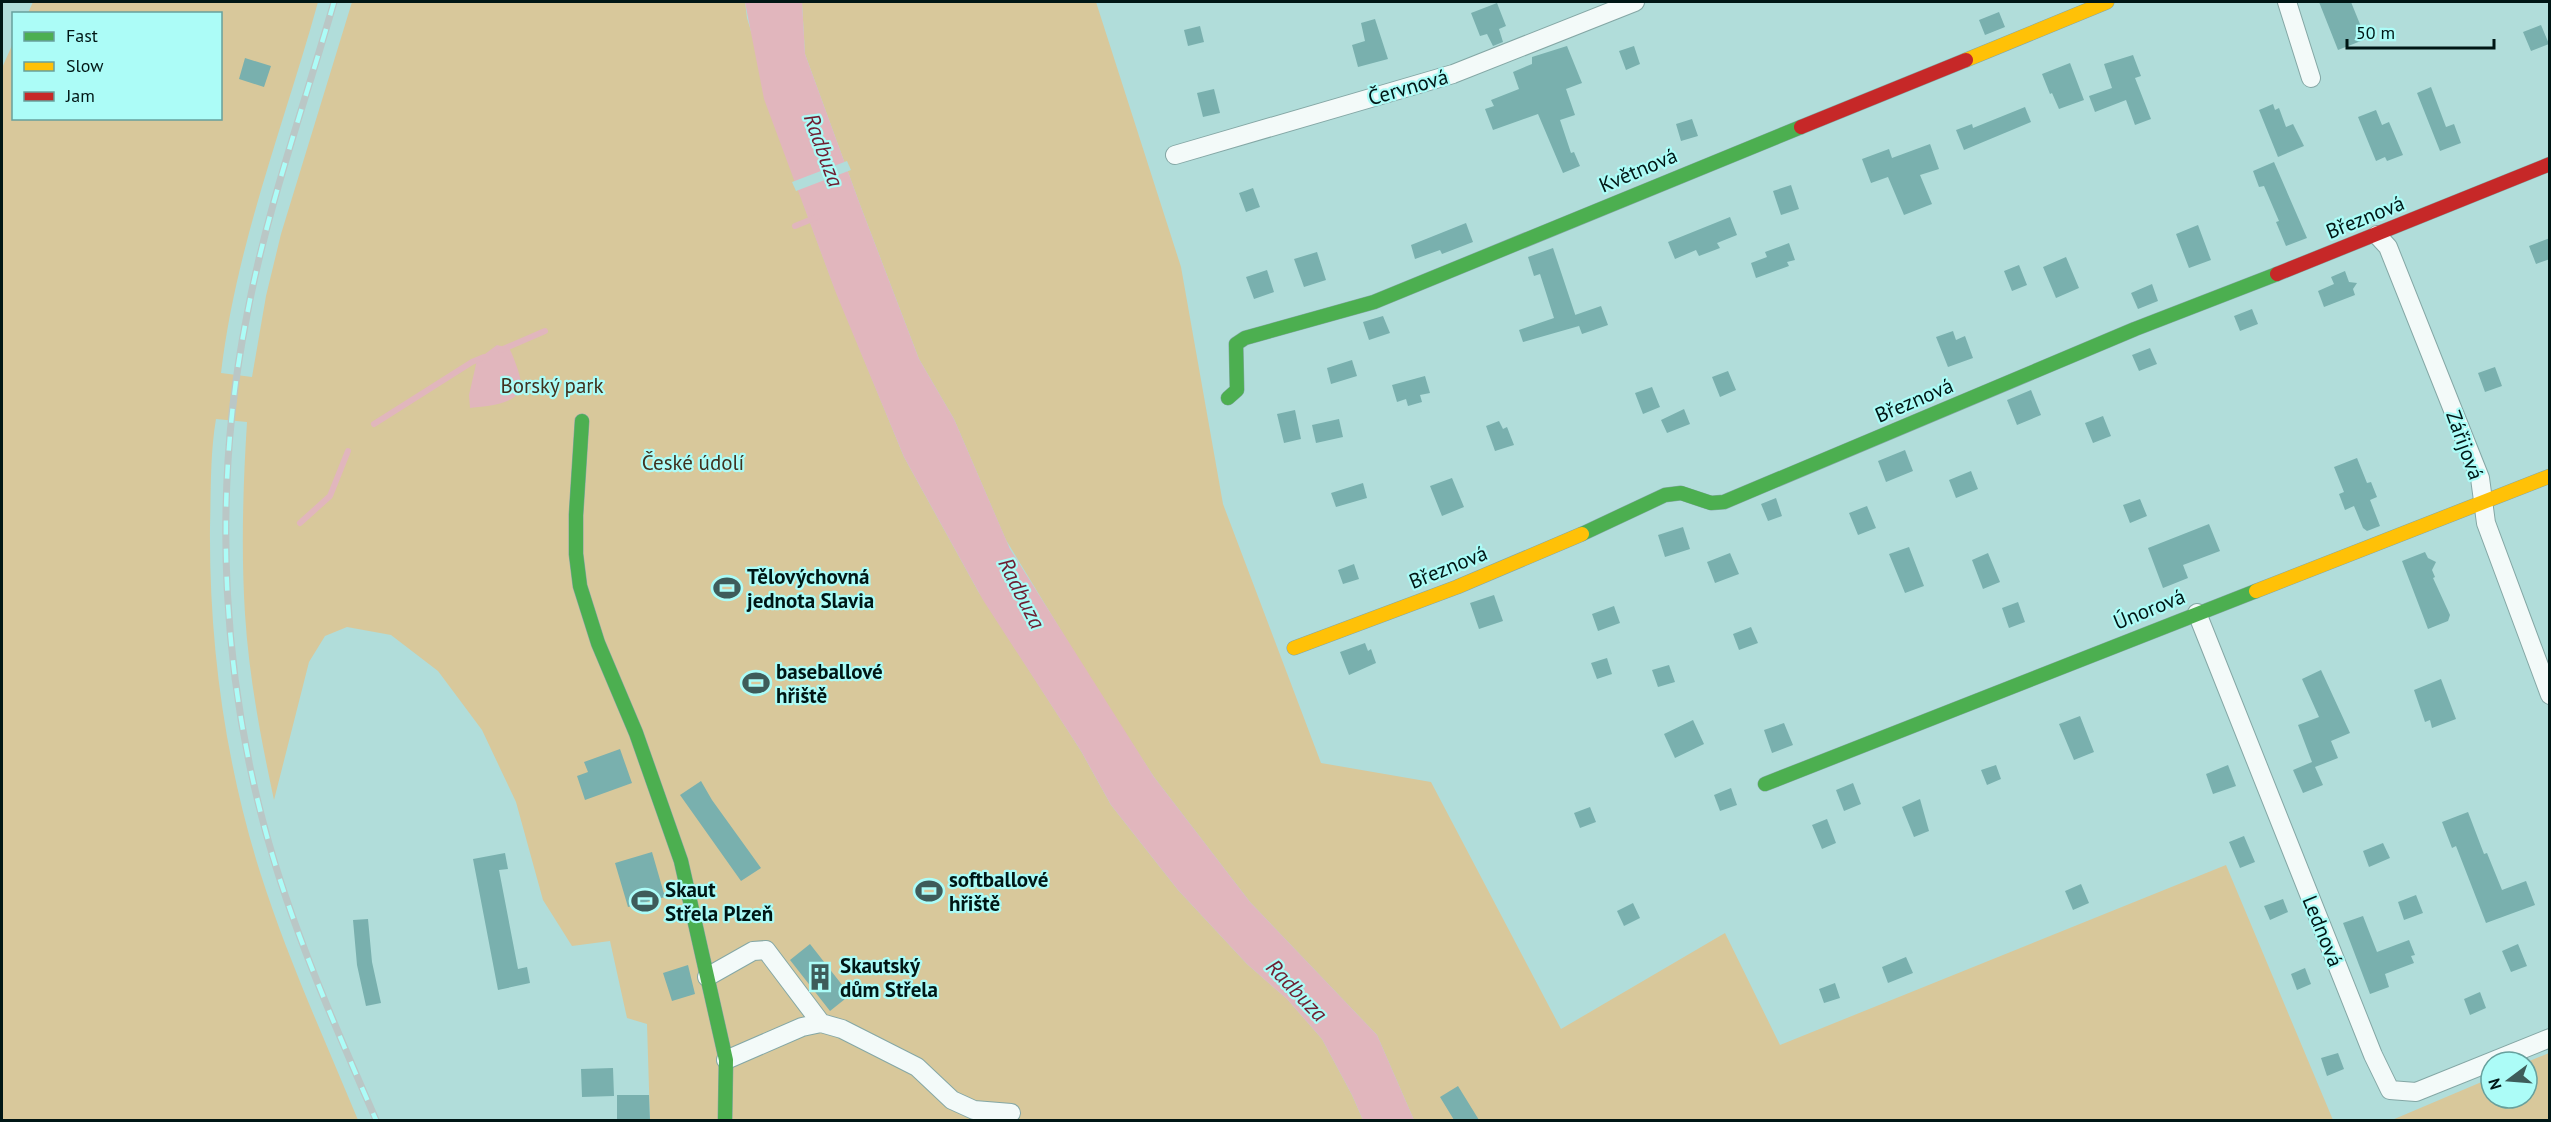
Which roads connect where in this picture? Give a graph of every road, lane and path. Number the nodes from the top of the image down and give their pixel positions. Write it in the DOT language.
graph roads {
  1 [pos="1635,2"];
  2 [pos="2107,2"];
  3 [pos="2287,2"];
  4 [pos="2311,78"];
  5 [pos="1175,155"];
  6 [pos="2550,164"];
  7 [pos="2377,235"];
  8 [pos="1228,398"];
  9 [pos="582,421"];
  10 [pos="2550,476"];
  11 [pos="2482,502"];
  12 [pos="2197,613"];
  13 [pos="1294,648"];
  14 [pos="2550,695"];
  15 [pos="1765,784"];
  16 [pos="707,976"];
  17 [pos="821,1023"];
  18 [pos="2550,1038"];
  19 [pos="726,1060"];
  20 [pos="1011,1113"];
  21 [pos="725,1120"];
  1 -- 5 [label="street, Červnová"];
  2 -- 8 [label="street, Květnová"];
  3 -- 4 [label="street"];
  6 -- 7 [label="street, Březnová"];
  7 -- 11 [label="street, Zářijová"];
  7 -- 13 [label="street, Březnová"];
  9 -- 16 [label="street"];
  10 -- 11 [label="street, Únorová"];
  11 -- 12 [label="street, Únorová"];
  11 -- 14 [label="street, Zářijová"];
  12 -- 15 [label="street, Únorová"];
  12 -- 18 [label="street, Lednová"];
  16 -- 17 [label="street"];
  16 -- 19 [label="street"];
  17 -- 19 [label="street"];
  17 -- 20 [label="street"];
  19 -- 21 [label="street"];
}
